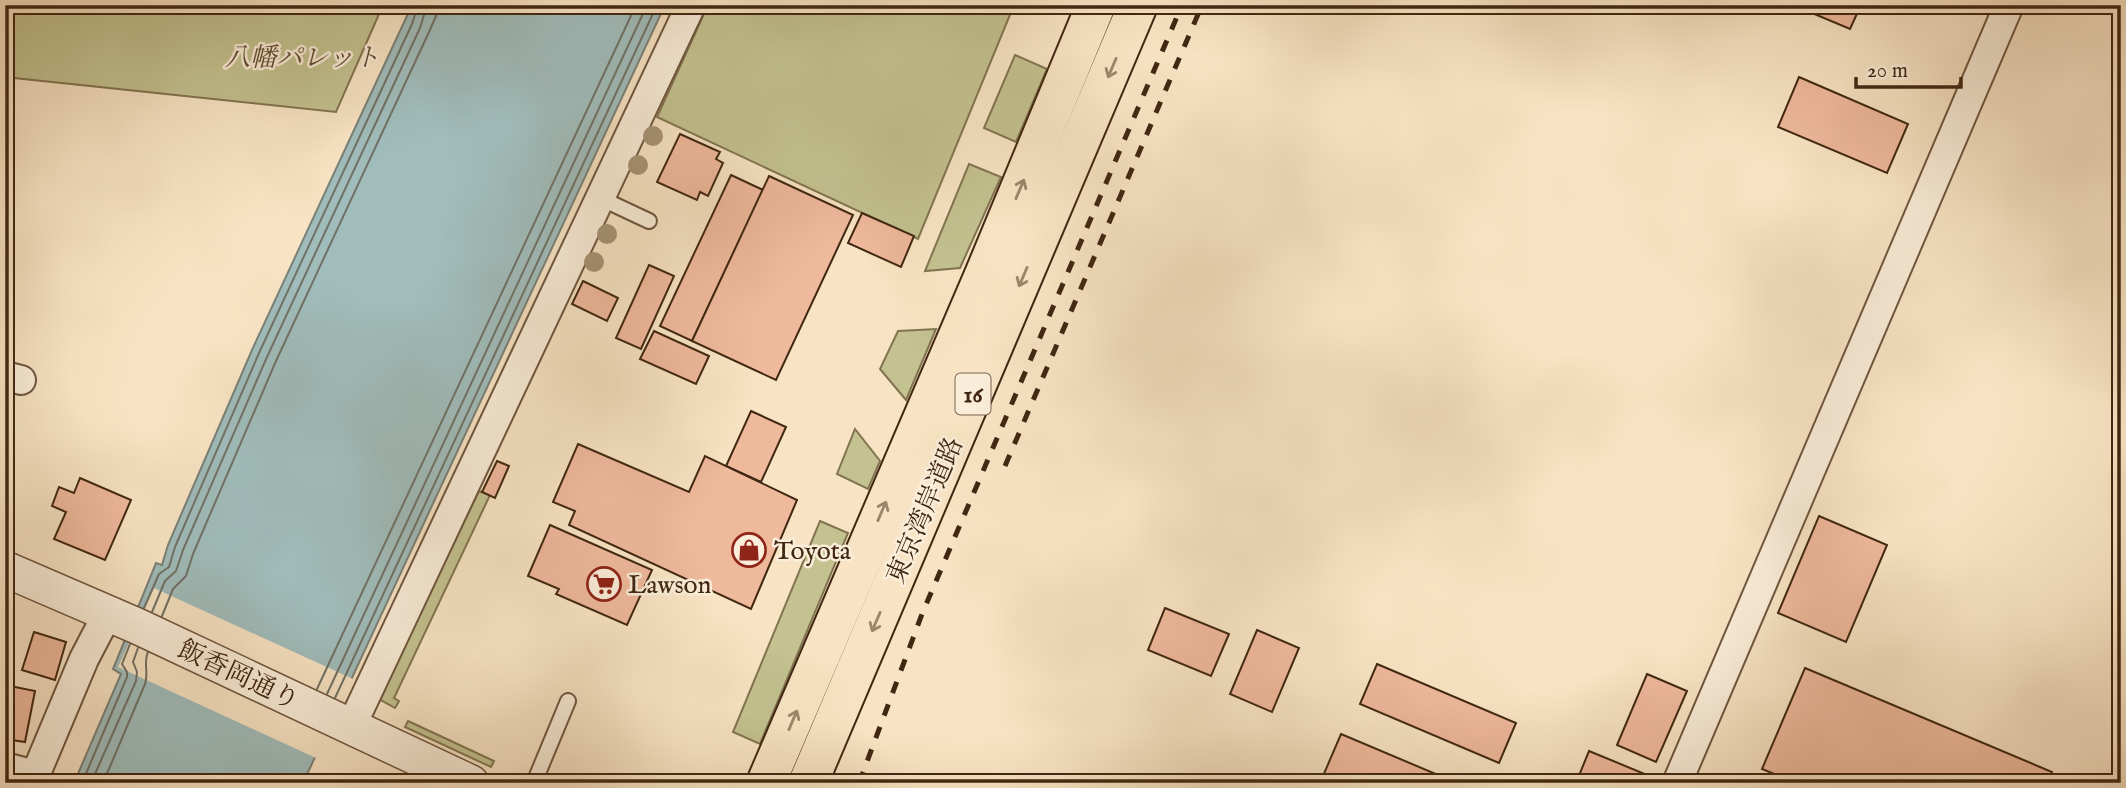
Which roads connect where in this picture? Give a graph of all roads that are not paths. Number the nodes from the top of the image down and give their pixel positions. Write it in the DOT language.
graph roads {
  1 [pos="691,5"];
  2 [pos="1138,5"];
  3 [pos="2009,5"];
  4 [pos="1095,6"];
  5 [pos="600,198"];
  6 [pos="649,221"];
  7 [pos="5,569"];
  8 [pos="122,620"];
  9 [pos="568,701"];
  10 [pos="343,723"];
  11 [pos="5,766"];
  12 [pos="34,779"];
  13 [pos="471,783"];
  14 [pos="534,783"];
  15 [pos="766,783"];
  16 [pos="808,783"];
  17 [pos="1677,783"];
  1 -- 5 [label="street"];
  2 -- 16 [label="highway, 東京湾岸道路 / 16, one-way"];
  3 -- 17 [label="street"];
  15 -- 4 [label="highway, 東京湾岸道路 / 16, one-way"];
  5 -- 6 [label="lane"];
  5 -- 10 [label="street"];
  7 -- 8 [label="street, 飯香岡通り"];
  8 -- 10 [label="street, 飯香岡通り"];
  8 -- 12 [label="street"];
  9 -- 14 [label="lane"];
  10 -- 13 [label="street, 飯香岡通り"];
  11 -- 12 [label="street"];
}
